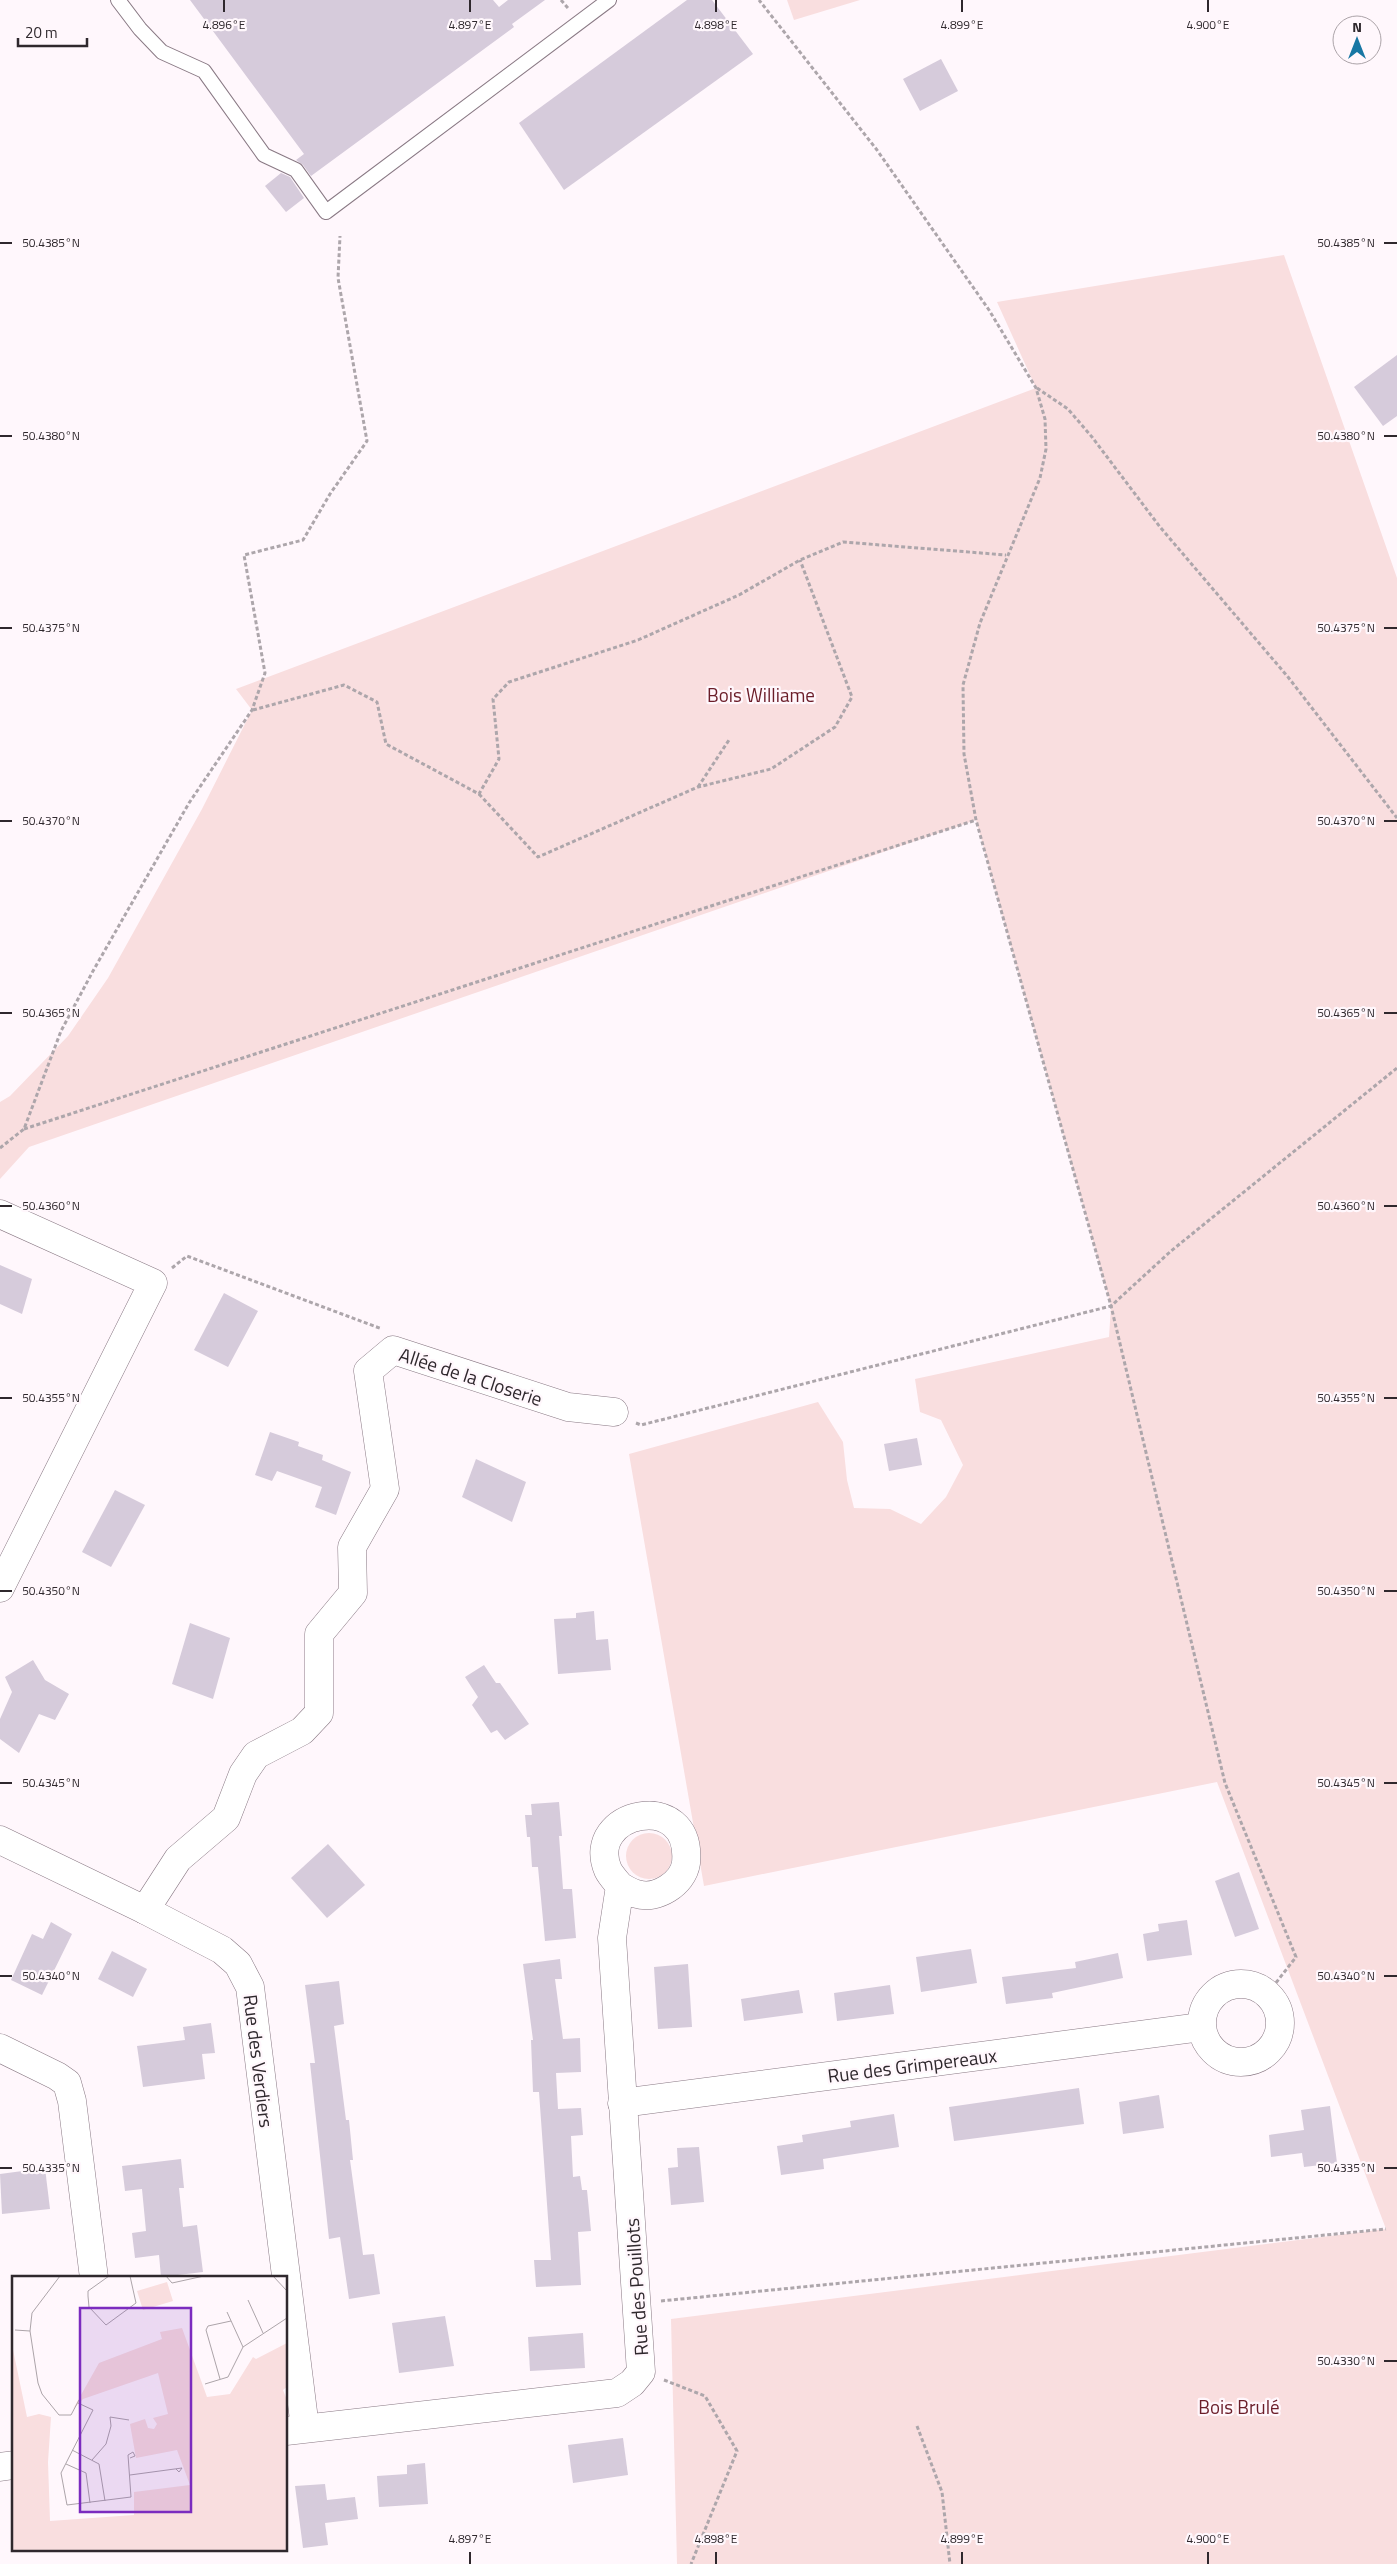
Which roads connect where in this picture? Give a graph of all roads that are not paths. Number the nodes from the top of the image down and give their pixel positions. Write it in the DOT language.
graph roads {
  1 [pos="118,0"];
  2 [pos="609,0"];
  3 [pos="0,1214"];
  4 [pos="614,1412"];
  5 [pos="0,1588"];
  6 [pos="0,1840"];
  7 [pos="620,1886"];
  8 [pos="145,1910"];
  9 [pos="1201,2027"];
  10 [pos="0,2048"];
  11 [pos="622,2103"];
  12 [pos="94,2276"];
  13 [pos="280,2276"];
  14 [pos="288,2353"];
  15 [pos="296,2430"];
  1 -- 2 [label="lane"];
  3 -- 5 [label="street"];
  4 -- 8 [label="street, Allée de la Closerie"];
  6 -- 8 [label="street, Rue des Verdiers"];
  7 -- 11 [label="street, Rue des Pouillots"];
  8 -- 13 [label="street, Rue des Verdiers"];
  9 -- 9 [label="street"];
  9 -- 11 [label="street, Rue des Grimpereaux"];
  10 -- 12 [label="street"];
  11 -- 15 [label="street, Rue des Pouillots"];
  14 -- 15 [label="street, Rue des Verdiers"];
}
